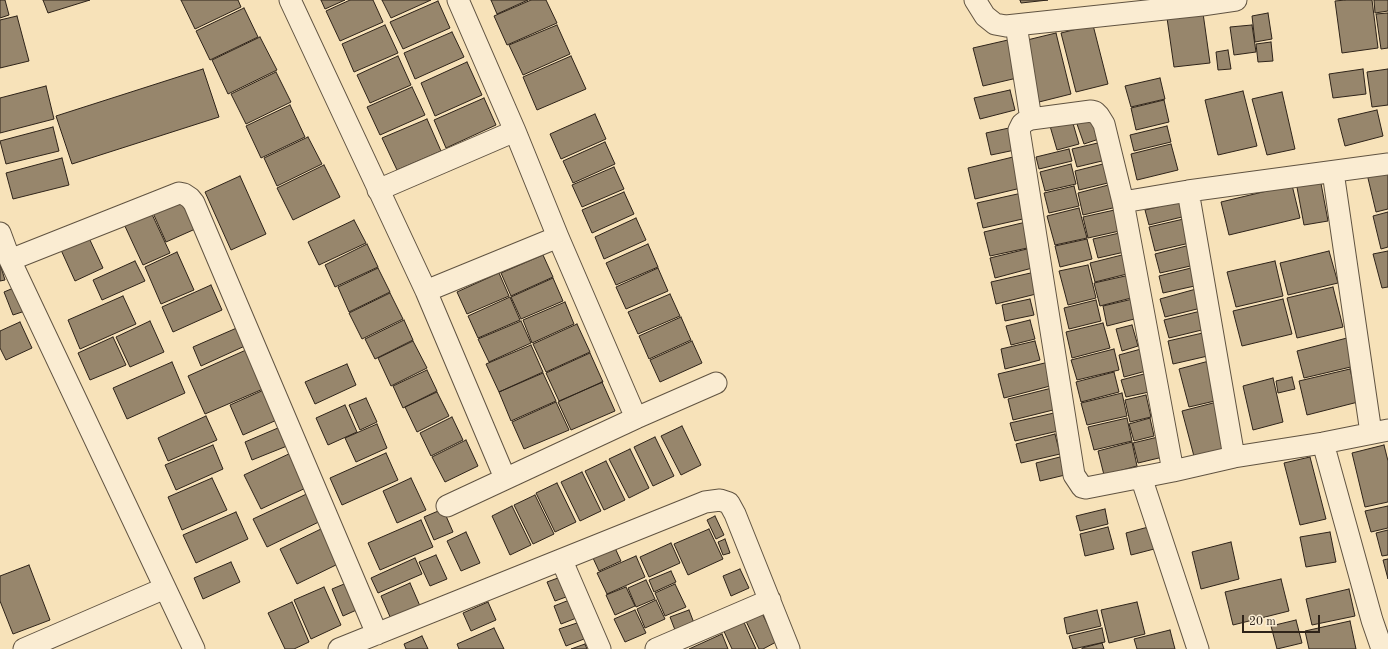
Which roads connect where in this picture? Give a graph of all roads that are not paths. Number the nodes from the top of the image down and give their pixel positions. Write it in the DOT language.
graph roads {
  1 [pos="290,0"];
  2 [pos="458,0"];
  3 [pos="975,0"];
  4 [pos="1236,0"];
  5 [pos="1202,3"];
  6 [pos="1016,25"];
  7 [pos="1031,119"];
  8 [pos="515,131"];
  9 [pos="1388,164"];
  10 [pos="1333,172"];
  11 [pos="378,190"];
  12 [pos="1188,191"];
  13 [pos="1122,202"];
  14 [pos="558,236"];
  15 [pos="4,248"];
  16 [pos="426,291"];
  17 [pos="716,383"];
  18 [pos="636,418"];
  19 [pos="1379,431"];
  20 [pos="1323,443"];
  21 [pos="1234,457"];
  22 [pos="1173,471"];
  23 [pos="1141,477"];
  24 [pos="506,478"];
  25 [pos="447,506"];
  26 [pos="562,561"];
  27 [pos="164,588"];
  28 [pos="770,600"];
  29 [pos="1380,618"];
  30 [pos="377,634"];
  31 [pos="24,649"];
  32 [pos="194,649"];
  33 [pos="339,649"];
  34 [pos="600,649"];
  35 [pos="656,649"];
  36 [pos="789,649"];
  37 [pos="1198,649"];
  38 [pos="1382,649"];
  1 -- 11 [label="street"];
  2 -- 8 [label="street"];
  3 -- 6 [label="street"];
  4 -- 5 [label="street"];
  5 -- 6 [label="street"];
  6 -- 7 [label="street"];
  7 -- 13 [label="street"];
  7 -- 23 [label="street"];
  8 -- 11 [label="street"];
  8 -- 14 [label="street"];
  9 -- 10 [label="street"];
  10 -- 12 [label="street"];
  10 -- 19 [label="street"];
  11 -- 16 [label="street"];
  12 -- 13 [label="street"];
  12 -- 21 [label="street"];
  13 -- 22 [label="street"];
  14 -- 16 [label="street"];
  14 -- 18 [label="street"];
  15 -- 27 [label="street"];
  15 -- 30 [label="street"];
  16 -- 24 [label="street"];
  17 -- 18 [label="street"];
  18 -- 24 [label="street"];
  19 -- 20 [label="street"];
  20 -- 21 [label="street"];
  20 -- 29 [label="street"];
  21 -- 22 [label="street"];
  22 -- 23 [label="street"];
  23 -- 37 [label="street"];
  24 -- 25 [label="street"];
  26 -- 28 [label="street"];
  26 -- 30 [label="street"];
  26 -- 34 [label="street"];
  27 -- 31 [label="street"];
  27 -- 32 [label="street"];
  28 -- 35 [label="street"];
  28 -- 36 [label="street"];
  29 -- 38 [label="street"];
  30 -- 33 [label="street"];
}
